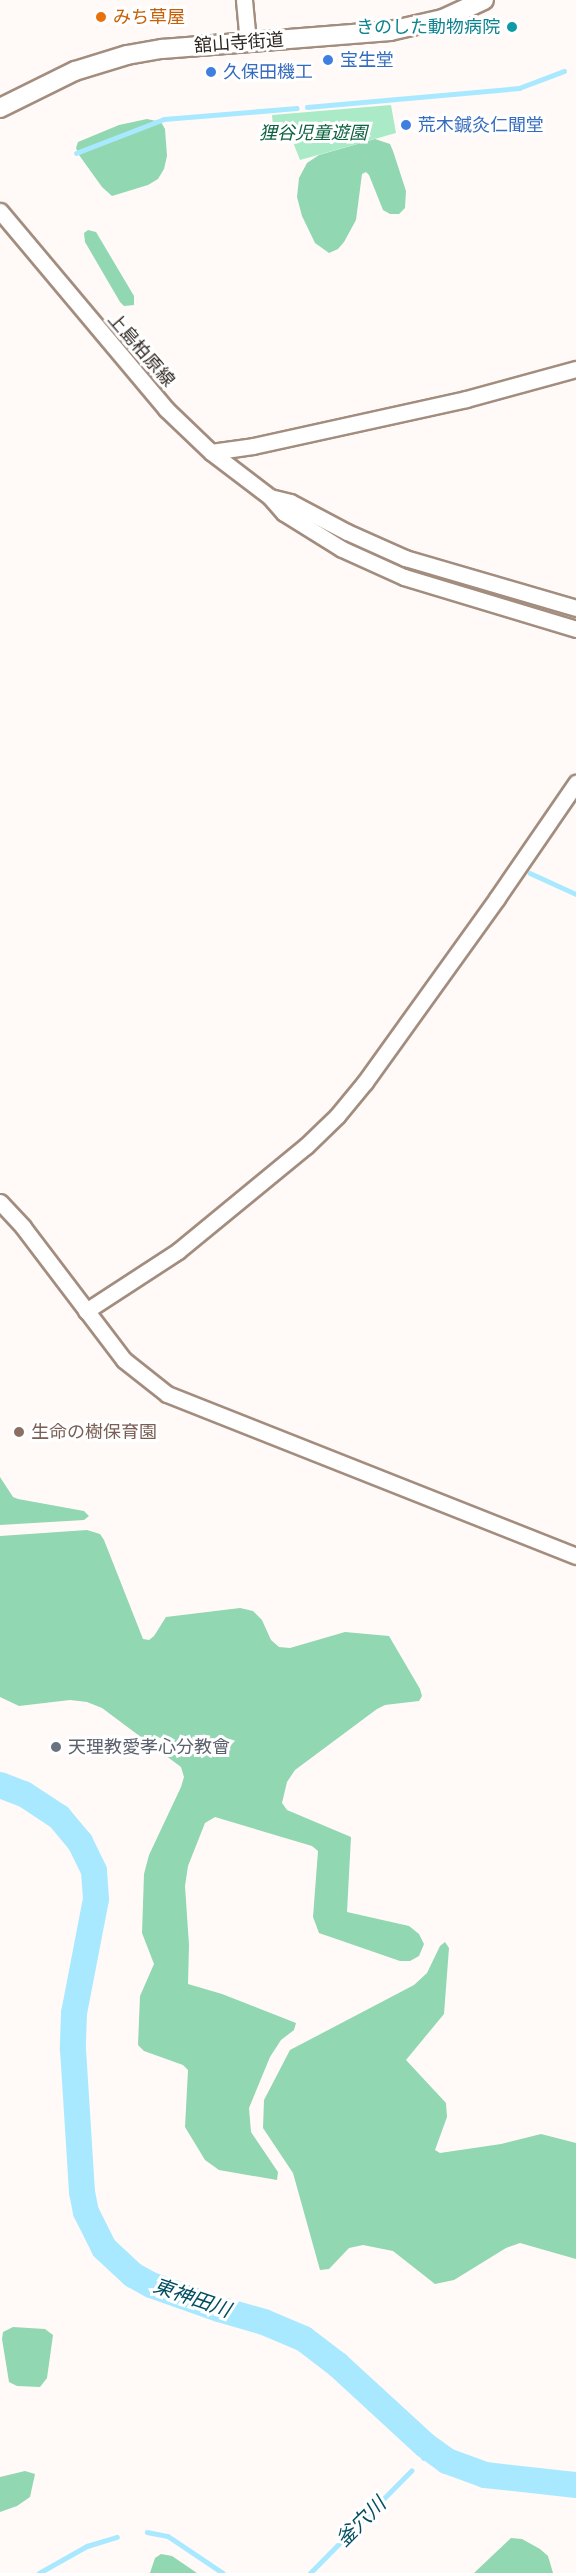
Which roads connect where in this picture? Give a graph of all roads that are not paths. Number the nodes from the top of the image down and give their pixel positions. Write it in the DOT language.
graph roads {
  1 [pos="244,0"];
  2 [pos="484,0"];
  3 [pos="248,42"];
  4 [pos="0,108"];
  5 [pos="0,211"];
  6 [pos="576,369"];
  7 [pos="211,452"];
  8 [pos="270,497"];
  9 [pos="576,608"];
  10 [pos="576,629"];
  11 [pos="576,783"];
  12 [pos="0,1202"];
  13 [pos="86,1311"];
  14 [pos="576,1557"];
  1 -- 3 [label="street"];
  2 -- 3 [label="main road, 舘山寺街道"];
  3 -- 4 [label="main road, 舘山寺街道"];
  5 -- 7 [label="street, 上島柏原線"];
  6 -- 7 [label="street"];
  7 -- 8 [label="street, 上島柏原線"];
  8 -- 9 [label="street, 上島柏原線"];
  8 -- 10 [label="street, 上島柏原線"];
  11 -- 13 [label="street"];
  12 -- 13 [label="street"];
  13 -- 14 [label="street"];
}
